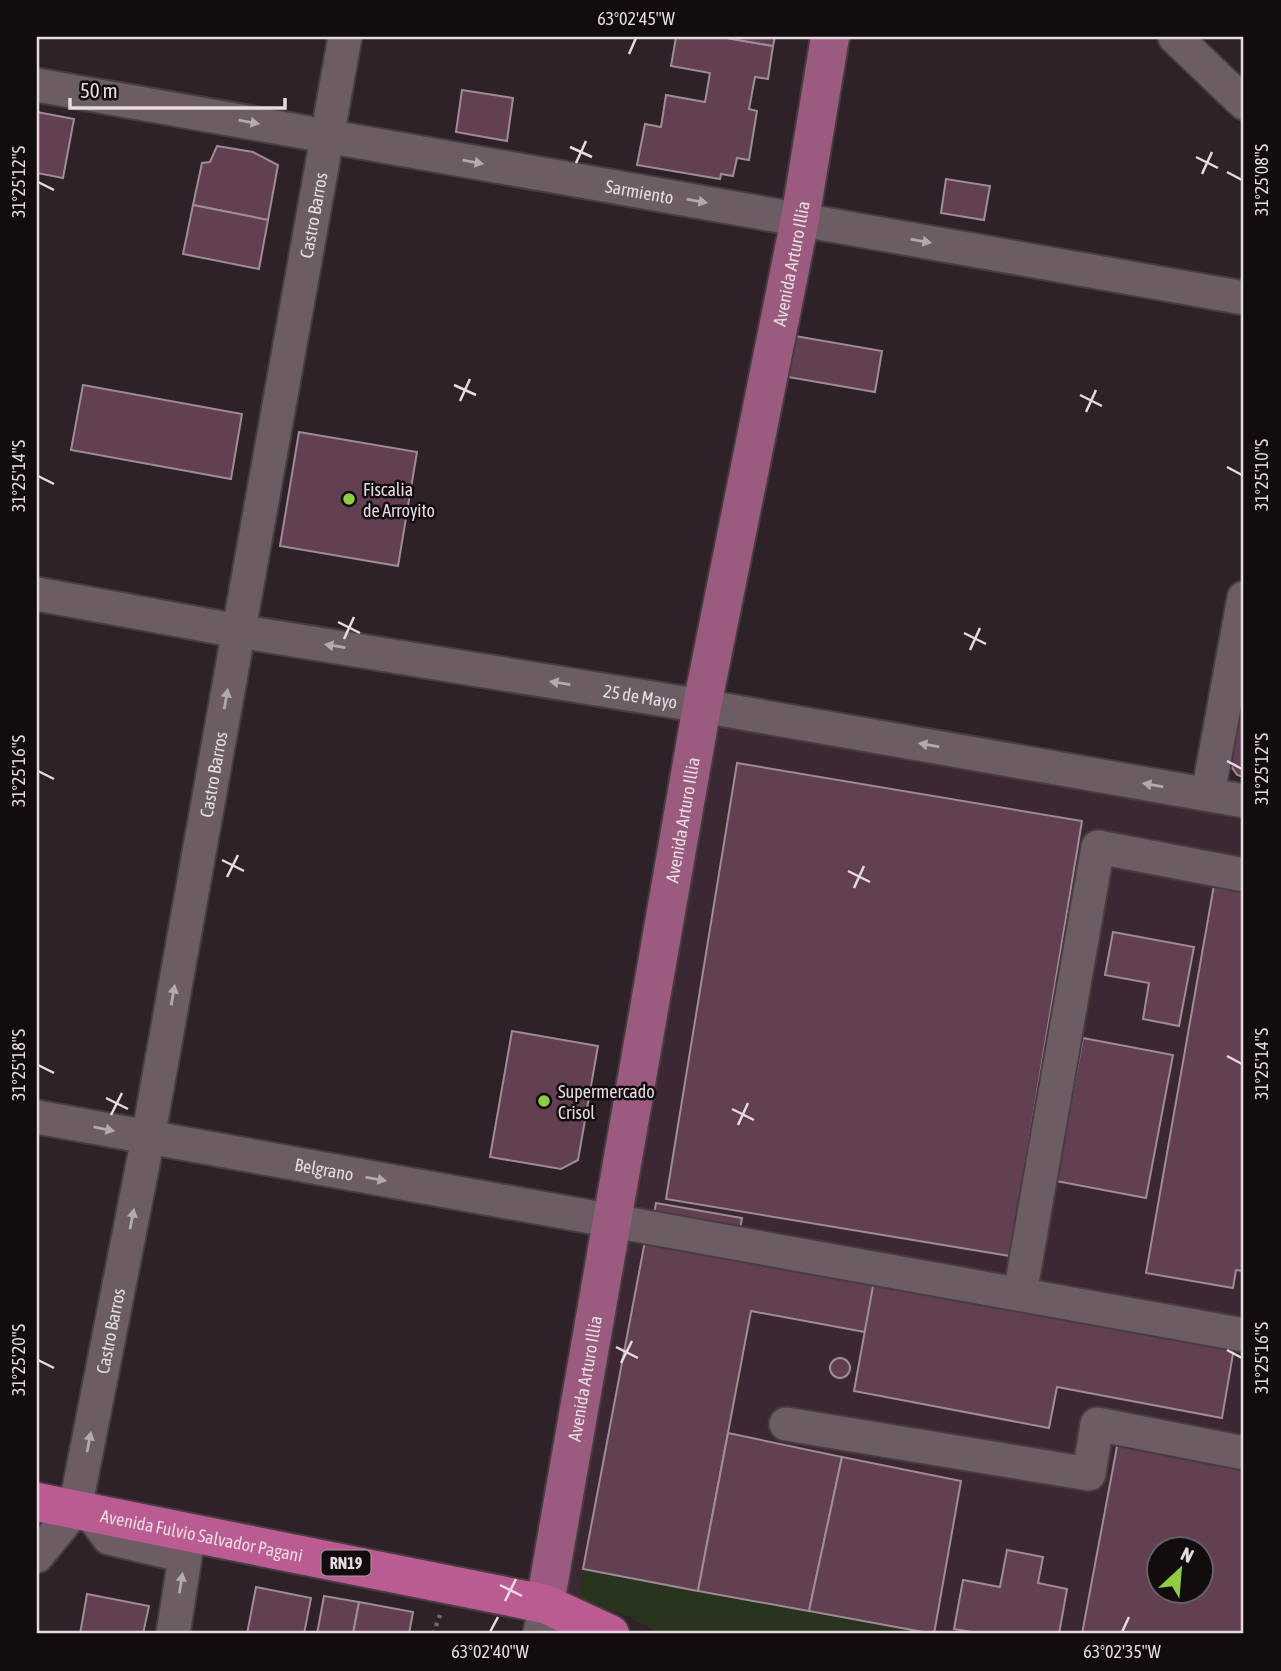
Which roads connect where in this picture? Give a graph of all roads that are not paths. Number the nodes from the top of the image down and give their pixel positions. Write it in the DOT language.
graph roads {
  1 [pos="345,37"];
  2 [pos="830,37"];
  3 [pos="1175,37"];
  4 [pos="37,85"];
  5 [pos="1244,103"];
  6 [pos="328,136"];
  7 [pos="800,219"];
  8 [pos="1244,298"];
  9 [pos="37,594"];
  10 [pos="1244,598"];
  11 [pos="238,631"];
  12 [pos="702,706"];
  13 [pos="1208,794"];
  14 [pos="1244,801"];
  15 [pos="1244,874"];
  16 [pos="37,1117"];
  17 [pos="148,1138"];
  18 [pos="611,1223"];
  19 [pos="1020,1294"];
  20 [pos="1244,1335"];
  21 [pos="786,1424"];
  22 [pos="1243,1448"];
  23 [pos="37,1502"];
  24 [pos="83,1511"];
  25 [pos="189,1532"];
  26 [pos="37,1556"];
  27 [pos="543,1619"];
  28 [pos="173,1634"];
  29 [pos="610,1634"];
  1 -- 6 [label="street, Castro Barros"];
  2 -- 7 [label="main road, Avenida Arturo Illia"];
  3 -- 5 [label="street"];
  4 -- 6 [label="street, Sarmiento, one-way"];
  6 -- 7 [label="street, Sarmiento, one-way"];
  6 -- 11 [label="street, Castro Barros"];
  7 -- 8 [label="street, Sarmiento, one-way"];
  7 -- 12 [label="main road, Avenida Arturo Illia"];
  9 -- 11 [label="street, 25 de Mayo"];
  10 -- 13 [label="street"];
  12 -- 11 [label="street, 25 de Mayo, one-way"];
  17 -- 11 [label="street, Castro Barros, one-way"];
  13 -- 12 [label="street, 25 de Mayo, one-way"];
  12 -- 18 [label="main road, Avenida Arturo Illia"];
  13 -- 14 [label="street, 25 de Mayo"];
  15 -- 19 [label="street"];
  16 -- 17 [label="street, Belgrano, one-way"];
  17 -- 18 [label="street, Belgrano, one-way"];
  24 -- 17 [label="street, Castro Barros, one-way"];
  18 -- 19 [label="street, Belgrano"];
  18 -- 27 [label="main road, Avenida Arturo Illia"];
  19 -- 20 [label="street, Belgrano"];
  21 -- 22 [label="street"];
  23 -- 24 [label="highway, Avenida Fulvio Salvador Pagani / RN19"];
  24 -- 25 [label="highway, Avenida Fulvio Salvador Pagani / RN19"];
  24 -- 26 [label="street"];
  25 -- 27 [label="highway, Avenida Fulvio Salvador Pagani / RN19"];
  28 -- 25 [label="street, one-way"];
  27 -- 29 [label="highway, Avenida Fulvio Salvador Pagani / RN19"];
}
